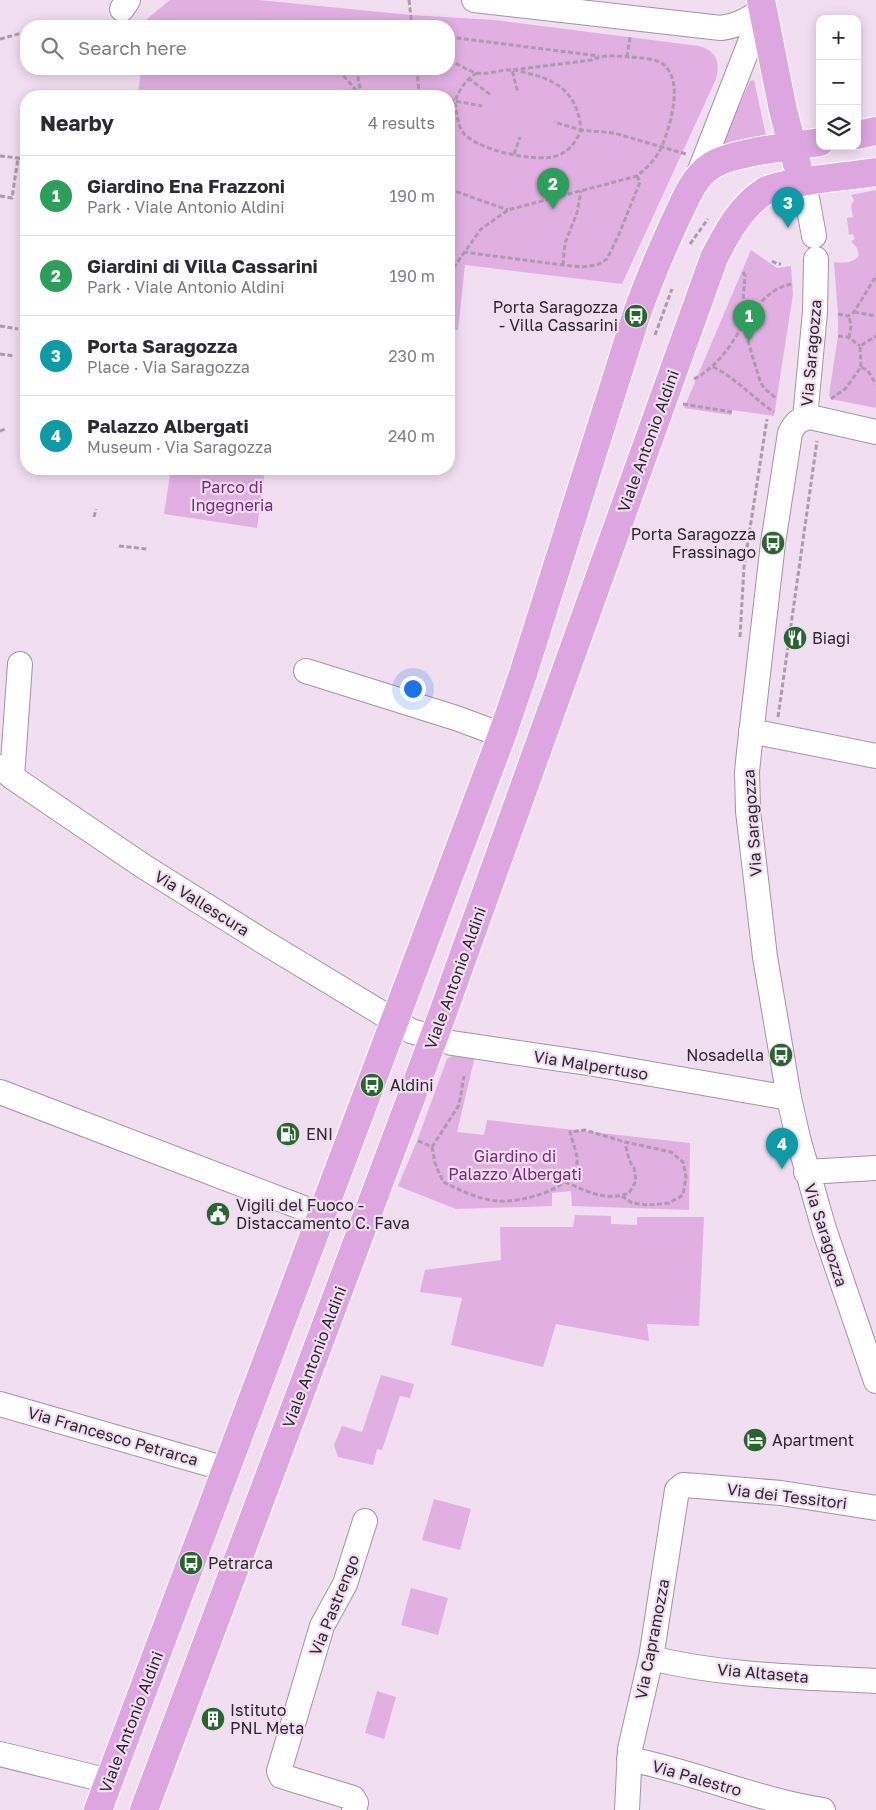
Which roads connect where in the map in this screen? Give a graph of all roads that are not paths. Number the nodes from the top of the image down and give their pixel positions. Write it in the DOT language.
graph roads {
  1 [pos="474,0"];
  2 [pos="762,5"];
  3 [pos="721,28"];
  4 [pos="740,68"];
  5 [pos="876,131"];
  6 [pos="861,134"];
  7 [pos="816,143"];
  8 [pos="793,146"];
  9 [pos="692,166"];
  10 [pos="876,172"];
  11 [pos="802,182"];
  12 [pos="814,236"];
  13 [pos="816,259"];
  14 [pos="805,418"];
  15 [pos="876,432"];
  16 [pos="20,664"];
  17 [pos="306,671"];
  18 [pos="752,731"];
  19 [pos="502,735"];
  20 [pos="876,756"];
  21 [pos="6,772"];
  22 [pos="396,1022"];
  23 [pos="434,1038"];
  24 [pos="0,1092"];
  25 [pos="789,1098"];
  26 [pos="876,1168"];
  27 [pos="806,1172"];
  28 [pos="320,1220"];
  29 [pos="360,1235"];
  30 [pos="308,1251"];
  31 [pos="348,1267"];
  32 [pos="876,1381"];
  33 [pos="0,1404"];
  34 [pos="226,1469"];
  35 [pos="697,1486"];
  36 [pos="876,1508"];
  37 [pos="365,1521"];
  38 [pos="651,1658"];
  39 [pos="876,1681"];
  40 [pos="0,1754"];
  41 [pos="629,1760"];
  42 [pos="109,1781"];
  43 [pos="98,1810"];
  44 [pos="144,1810"];
  45 [pos="354,1810"];
  46 [pos="627,1810"];
  47 [pos="823,1810"];
  1 -- 3 [label="street"];
  2 -- 3 [label="street"];
  2 -- 4 [label="street"];
  2 -- 8 [label="main road"];
  3 -- 4 [label="street"];
  4 -- 9 [label="street"];
  5 -- 6 [label="main road"];
  7 -- 8 [label="main road, Viale Antonio Aldini"];
  8 -- 9 [label="main road, Viale Antonio Aldini"];
  8 -- 11 [label="main road"];
  9 -- 19 [label="main road, Viale Antonio Aldini"];
  10 -- 11 [label="main road, Viale Antonio Aldini"];
  11 -- 12 [label="street"];
  11 -- 23 [label="main road, Viale Antonio Aldini"];
  13 -- 14 [label="street, Via Saragozza"];
  14 -- 15 [label="street"];
  14 -- 18 [label="street, Via Saragozza"];
  16 -- 21 [label="street, Via Vallescura"];
  17 -- 19 [label="street"];
  18 -- 20 [label="street"];
  18 -- 25 [label="street, Via Saragozza"];
  19 -- 22 [label="main road, Viale Antonio Aldini"];
  21 -- 22 [label="street, Via Vallescura"];
  22 -- 23 [label="street, Via Malpertuso"];
  22 -- 28 [label="main road, Viale Antonio Aldini"];
  23 -- 25 [label="street, Via Malpertuso"];
  23 -- 29 [label="main road, Viale Antonio Aldini"];
  24 -- 28 [label="street"];
  25 -- 27 [label="street, Via Saragozza"];
  26 -- 27 [label="street"];
  27 -- 32 [label="street, Via Saragozza"];
  28 -- 29 [label="main road"];
  28 -- 30 [label="main road, Viale Antonio Aldini"];
  29 -- 31 [label="main road, Viale Antonio Aldini"];
  30 -- 31 [label="main road"];
  30 -- 34 [label="main road, Viale Antonio Aldini"];
  31 -- 44 [label="main road, Viale Antonio Aldini"];
  33 -- 34 [label="street, Via Francesco Petrarca"];
  34 -- 42 [label="main road, Viale Antonio Aldini"];
  35 -- 36 [label="street, Via dei Tessitori"];
  35 -- 38 [label="street, Via Capramozza"];
  37 -- 45 [label="street, Via Pastrengo"];
  38 -- 39 [label="street, Via Altaseta"];
  38 -- 41 [label="street, Via Capramozza"];
  40 -- 42 [label="street"];
  41 -- 46 [label="street, Via Capramozza"];
  41 -- 47 [label="street, Via Palestro"];
  42 -- 43 [label="main road, Viale Antonio Aldini"];
}
